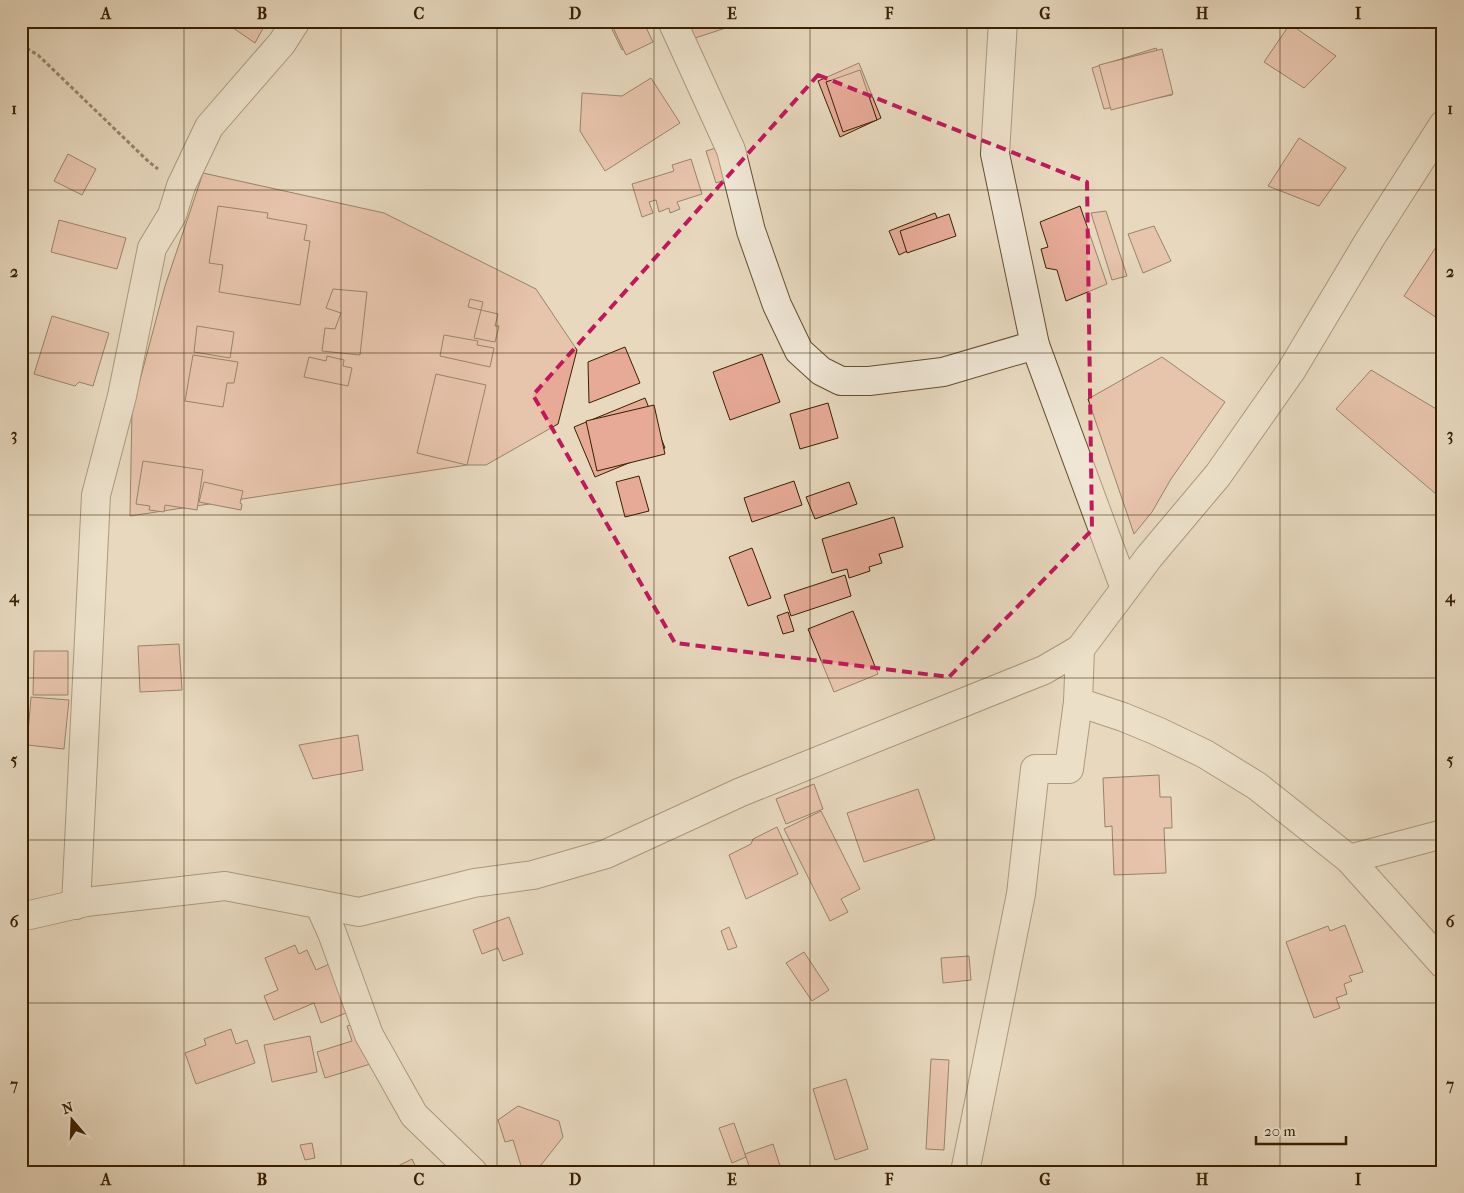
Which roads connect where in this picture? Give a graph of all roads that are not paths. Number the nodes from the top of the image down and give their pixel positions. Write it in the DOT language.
graph roads {
  1 [pos="296,21"];
  2 [pos="672,21"];
  3 [pos="1003,21"];
  4 [pos="1443,125"];
  5 [pos="1035,345"];
  6 [pos="1125,589"];
  7 [pos="1080,649"];
  8 [pos="1078,702"];
  9 [pos="1443,834"];
  10 [pos="1349,859"];
  11 [pos="319,904"];
  12 [pos="76,905"];
  13 [pos="21,918"];
  14 [pos="1443,964"];
  15 [pos="473,1172"];
  16 [pos="965,1172"];
  1 -- 12 [label="street"];
  2 -- 5 [label="street"];
  3 -- 5 [label="street"];
  4 -- 6 [label="street"];
  5 -- 6 [label="street"];
  6 -- 7 [label="street"];
  7 -- 8 [label="street"];
  7 -- 11 [label="street"];
  8 -- 10 [label="street"];
  8 -- 16 [label="street"];
  9 -- 10 [label="street"];
  10 -- 14 [label="street"];
  11 -- 12 [label="street"];
  11 -- 15 [label="street"];
  12 -- 13 [label="street"];
}
